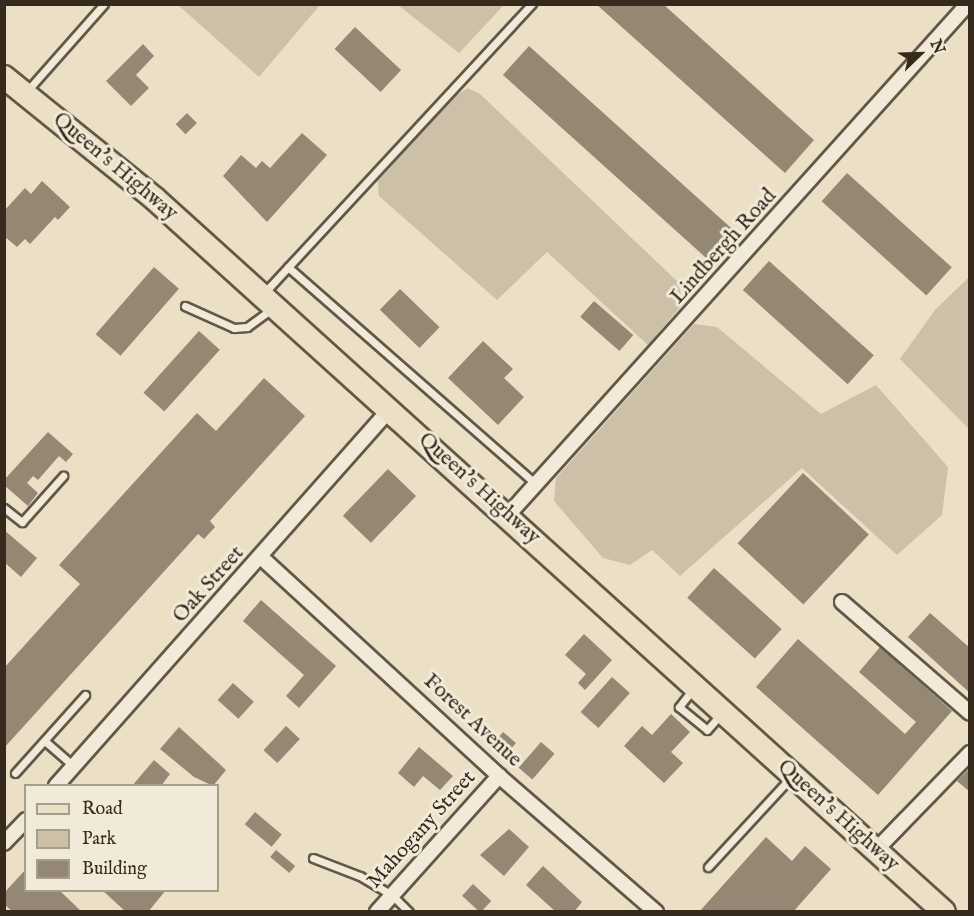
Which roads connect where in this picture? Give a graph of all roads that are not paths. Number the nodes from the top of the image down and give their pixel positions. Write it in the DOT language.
graph roads {
  1 [pos="104,4"];
  2 [pos="532,4"];
  3 [pos="968,4"];
  4 [pos="4,77"];
  5 [pos="26,93"];
  6 [pos="288,267"];
  7 [pos="268,302"];
  8 [pos="185,306"];
  9 [pos="390,409"];
  10 [pos="63,476"];
  11 [pos="536,484"];
  12 [pos="4,508"];
  13 [pos="508,515"];
  14 [pos="262,558"];
  15 [pos="842,602"];
  16 [pos="85,695"];
  17 [pos="969,713"];
  18 [pos="46,742"];
  19 [pos="969,753"];
  20 [pos="74,766"];
  21 [pos="15,773"];
  22 [pos="499,776"];
  23 [pos="793,776"];
  24 [pos="59,784"];
  25 [pos="24,822"];
  26 [pos="4,843"];
  27 [pos="876,850"];
  28 [pos="313,858"];
  29 [pos="708,867"];
  30 [pos="392,895"];
  31 [pos="376,912"];
  32 [pos="409,912"];
  33 [pos="656,912"];
  34 [pos="944,912"];
  1 -- 5 [label="lane"];
  2 -- 6 [label="lane"];
  3 -- 11 [label="street, Lindbergh Road"];
  4 -- 5 [label="main road, Queen's Highway"];
  5 -- 7 [label="main road, Queen's Highway"];
  6 -- 7 [label="lane"];
  6 -- 11 [label="lane"];
  7 -- 8 [label="lane"];
  7 -- 9 [label="main road, Queen's Highway"];
  9 -- 13 [label="main road, Queen's Highway"];
  9 -- 14 [label="street, Oak Street"];
  10 -- 12 [label="lane"];
  11 -- 13 [label="street, Lindbergh Road"];
  13 -- 23 [label="main road, Queen's Highway"];
  14 -- 20 [label="street, Oak Street"];
  14 -- 22 [label="street, Forest Avenue"];
  15 -- 17 [label="street"];
  16 -- 18 [label="lane"];
  18 -- 20 [label="lane"];
  18 -- 21 [label="lane"];
  19 -- 27 [label="street"];
  20 -- 24 [label="street, Oak Street"];
  22 -- 30 [label="street, Mahogany Street"];
  22 -- 33 [label="street, Forest Avenue"];
  23 -- 27 [label="main road, Queen's Highway"];
  23 -- 29 [label="lane"];
  25 -- 26 [label="street"];
  27 -- 34 [label="main road, Queen's Highway"];
  28 -- 30 [label="lane"];
  30 -- 31 [label="street, Mahogany Street"];
  30 -- 32 [label="lane"];
}
